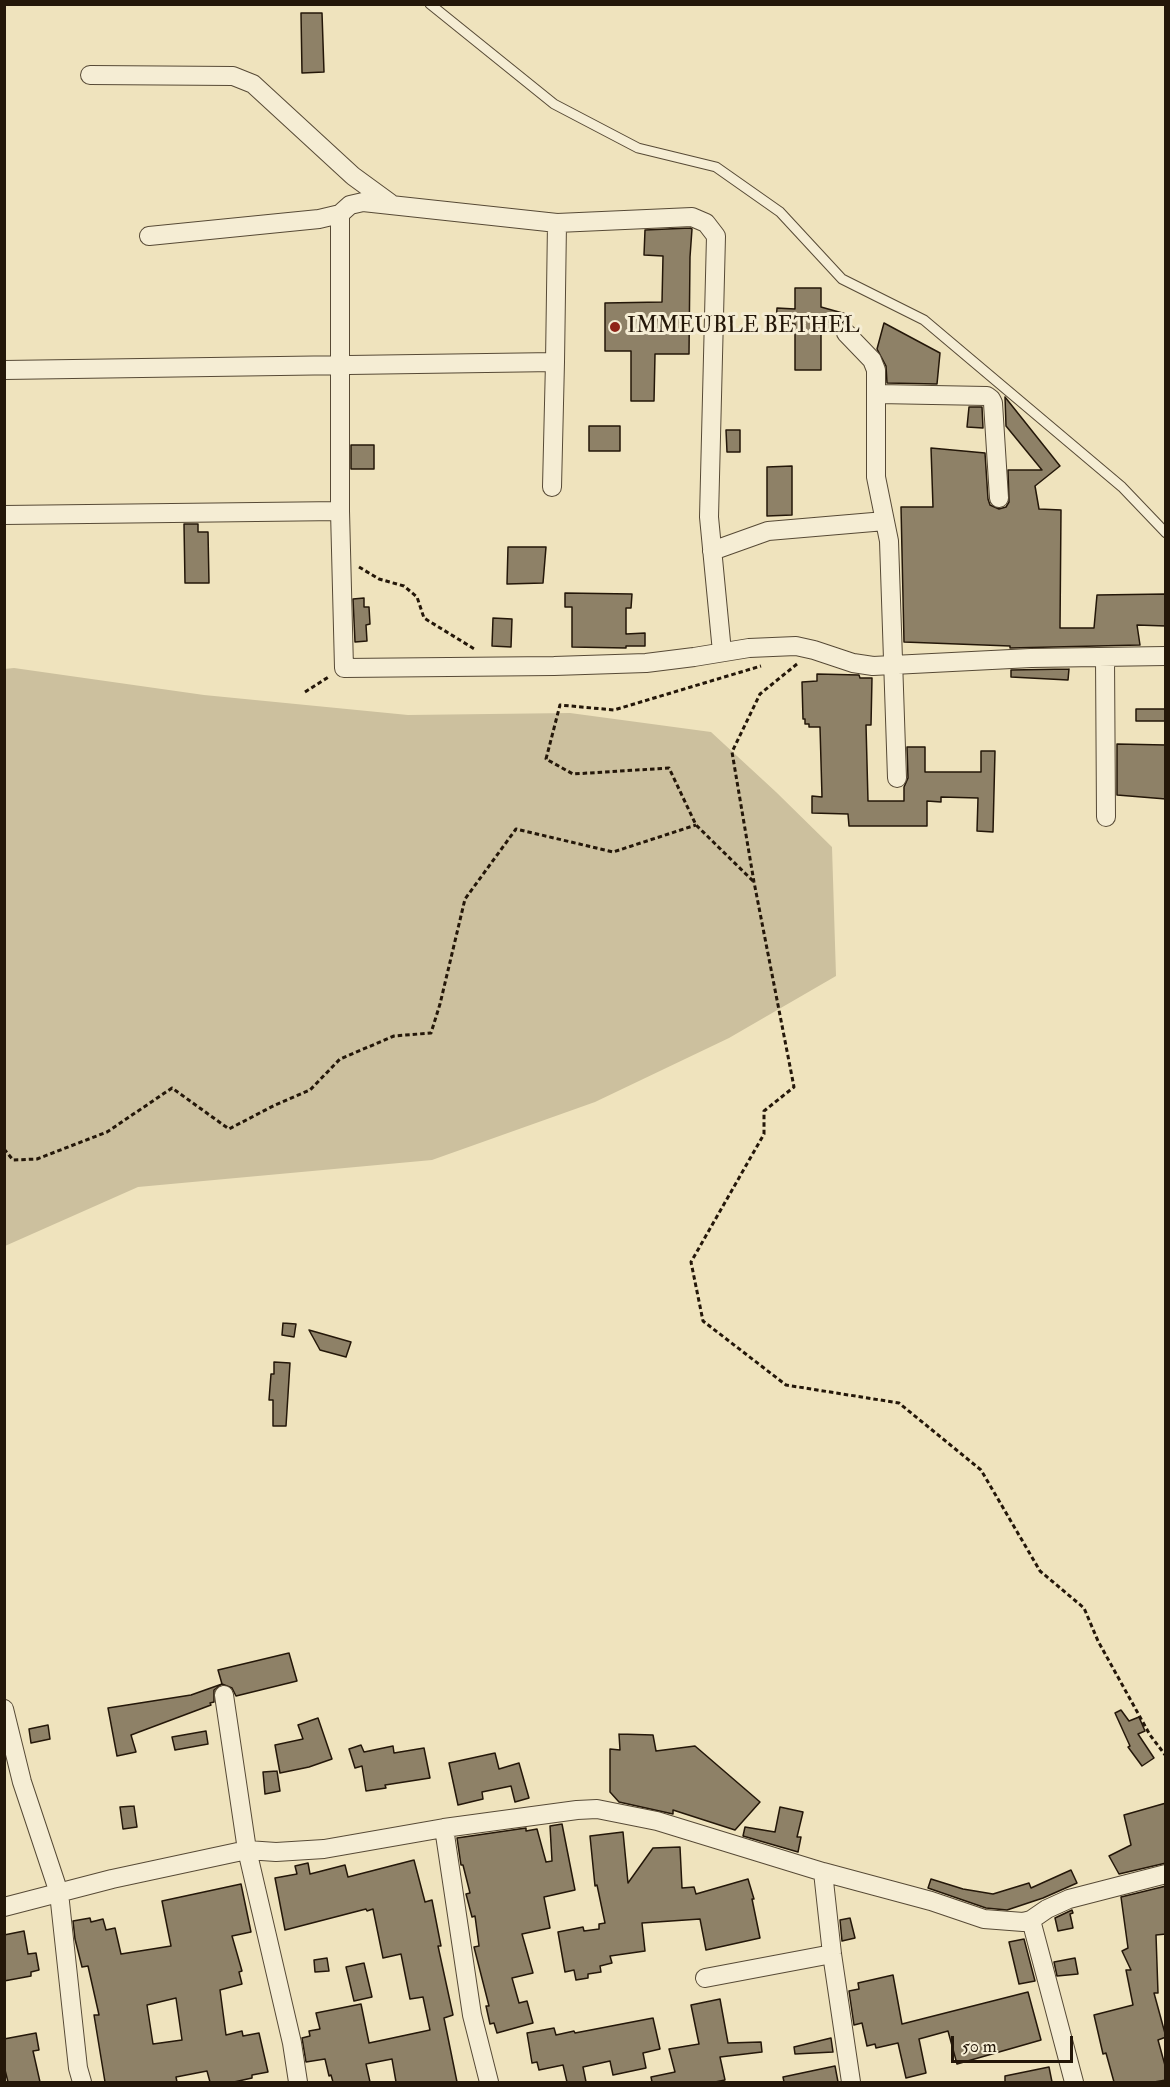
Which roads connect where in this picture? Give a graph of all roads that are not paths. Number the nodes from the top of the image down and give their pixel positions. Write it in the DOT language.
graph roads {
  1 [pos="430,4"];
  2 [pos="90,75"];
  3 [pos="391,204"];
  4 [pos="340,214"];
  5 [pos="557,223"];
  6 [pos="149,236"];
  7 [pos="846,333"];
  8 [pos="555,362"];
  9 [pos="340,367"];
  10 [pos="4,370"];
  11 [pos="878,394"];
  12 [pos="552,487"];
  13 [pos="999,498"];
  14 [pos="340,511"];
  15 [pos="4,515"];
  16 [pos="885,520"];
  17 [pos="1166,533"];
  18 [pos="712,551"];
  19 [pos="722,652"];
  20 [pos="1166,656"];
  21 [pos="1105,657"];
  22 [pos="893,665"];
  23 [pos="897,778"];
  24 [pos="1106,817"];
  25 [pos="224,1695"];
  26 [pos="4,1709"];
  27 [pos="444,1828"];
  28 [pos="247,1850"];
  29 [pos="823,1872"];
  30 [pos="1166,1874"];
  31 [pos="59,1893"];
  32 [pos="4,1907"];
  33 [pos="1031,1920"];
  34 [pos="832,1954"];
  35 [pos="705,1978"];
  36 [pos="82,2082"];
  37 [pos="298,2082"];
  38 [pos="489,2082"];
  39 [pos="851,2082"];
  40 [pos="1074,2082"];
  1 -- 17 [label="lane"];
  2 -- 3 [label="street"];
  3 -- 4 [label="street"];
  3 -- 5 [label="street"];
  4 -- 6 [label="street"];
  4 -- 9 [label="street"];
  5 -- 8 [label="street"];
  5 -- 18 [label="street"];
  7 -- 11 [label="street"];
  8 -- 9 [label="street"];
  8 -- 12 [label="street"];
  9 -- 10 [label="street"];
  9 -- 14 [label="street"];
  11 -- 13 [label="street"];
  11 -- 16 [label="street"];
  14 -- 15 [label="street"];
  14 -- 19 [label="street"];
  16 -- 18 [label="street"];
  16 -- 22 [label="street"];
  18 -- 19 [label="street"];
  19 -- 22 [label="street"];
  20 -- 21 [label="street"];
  21 -- 22 [label="street"];
  21 -- 24 [label="street"];
  22 -- 23 [label="street"];
  25 -- 28 [label="street"];
  26 -- 31 [label="street"];
  27 -- 28 [label="street"];
  27 -- 29 [label="street"];
  27 -- 38 [label="street"];
  28 -- 31 [label="street"];
  28 -- 37 [label="street"];
  29 -- 33 [label="street"];
  29 -- 34 [label="street"];
  30 -- 33 [label="street"];
  31 -- 32 [label="street"];
  31 -- 36 [label="street"];
  33 -- 40 [label="street"];
  34 -- 35 [label="street"];
  34 -- 39 [label="street"];
}
